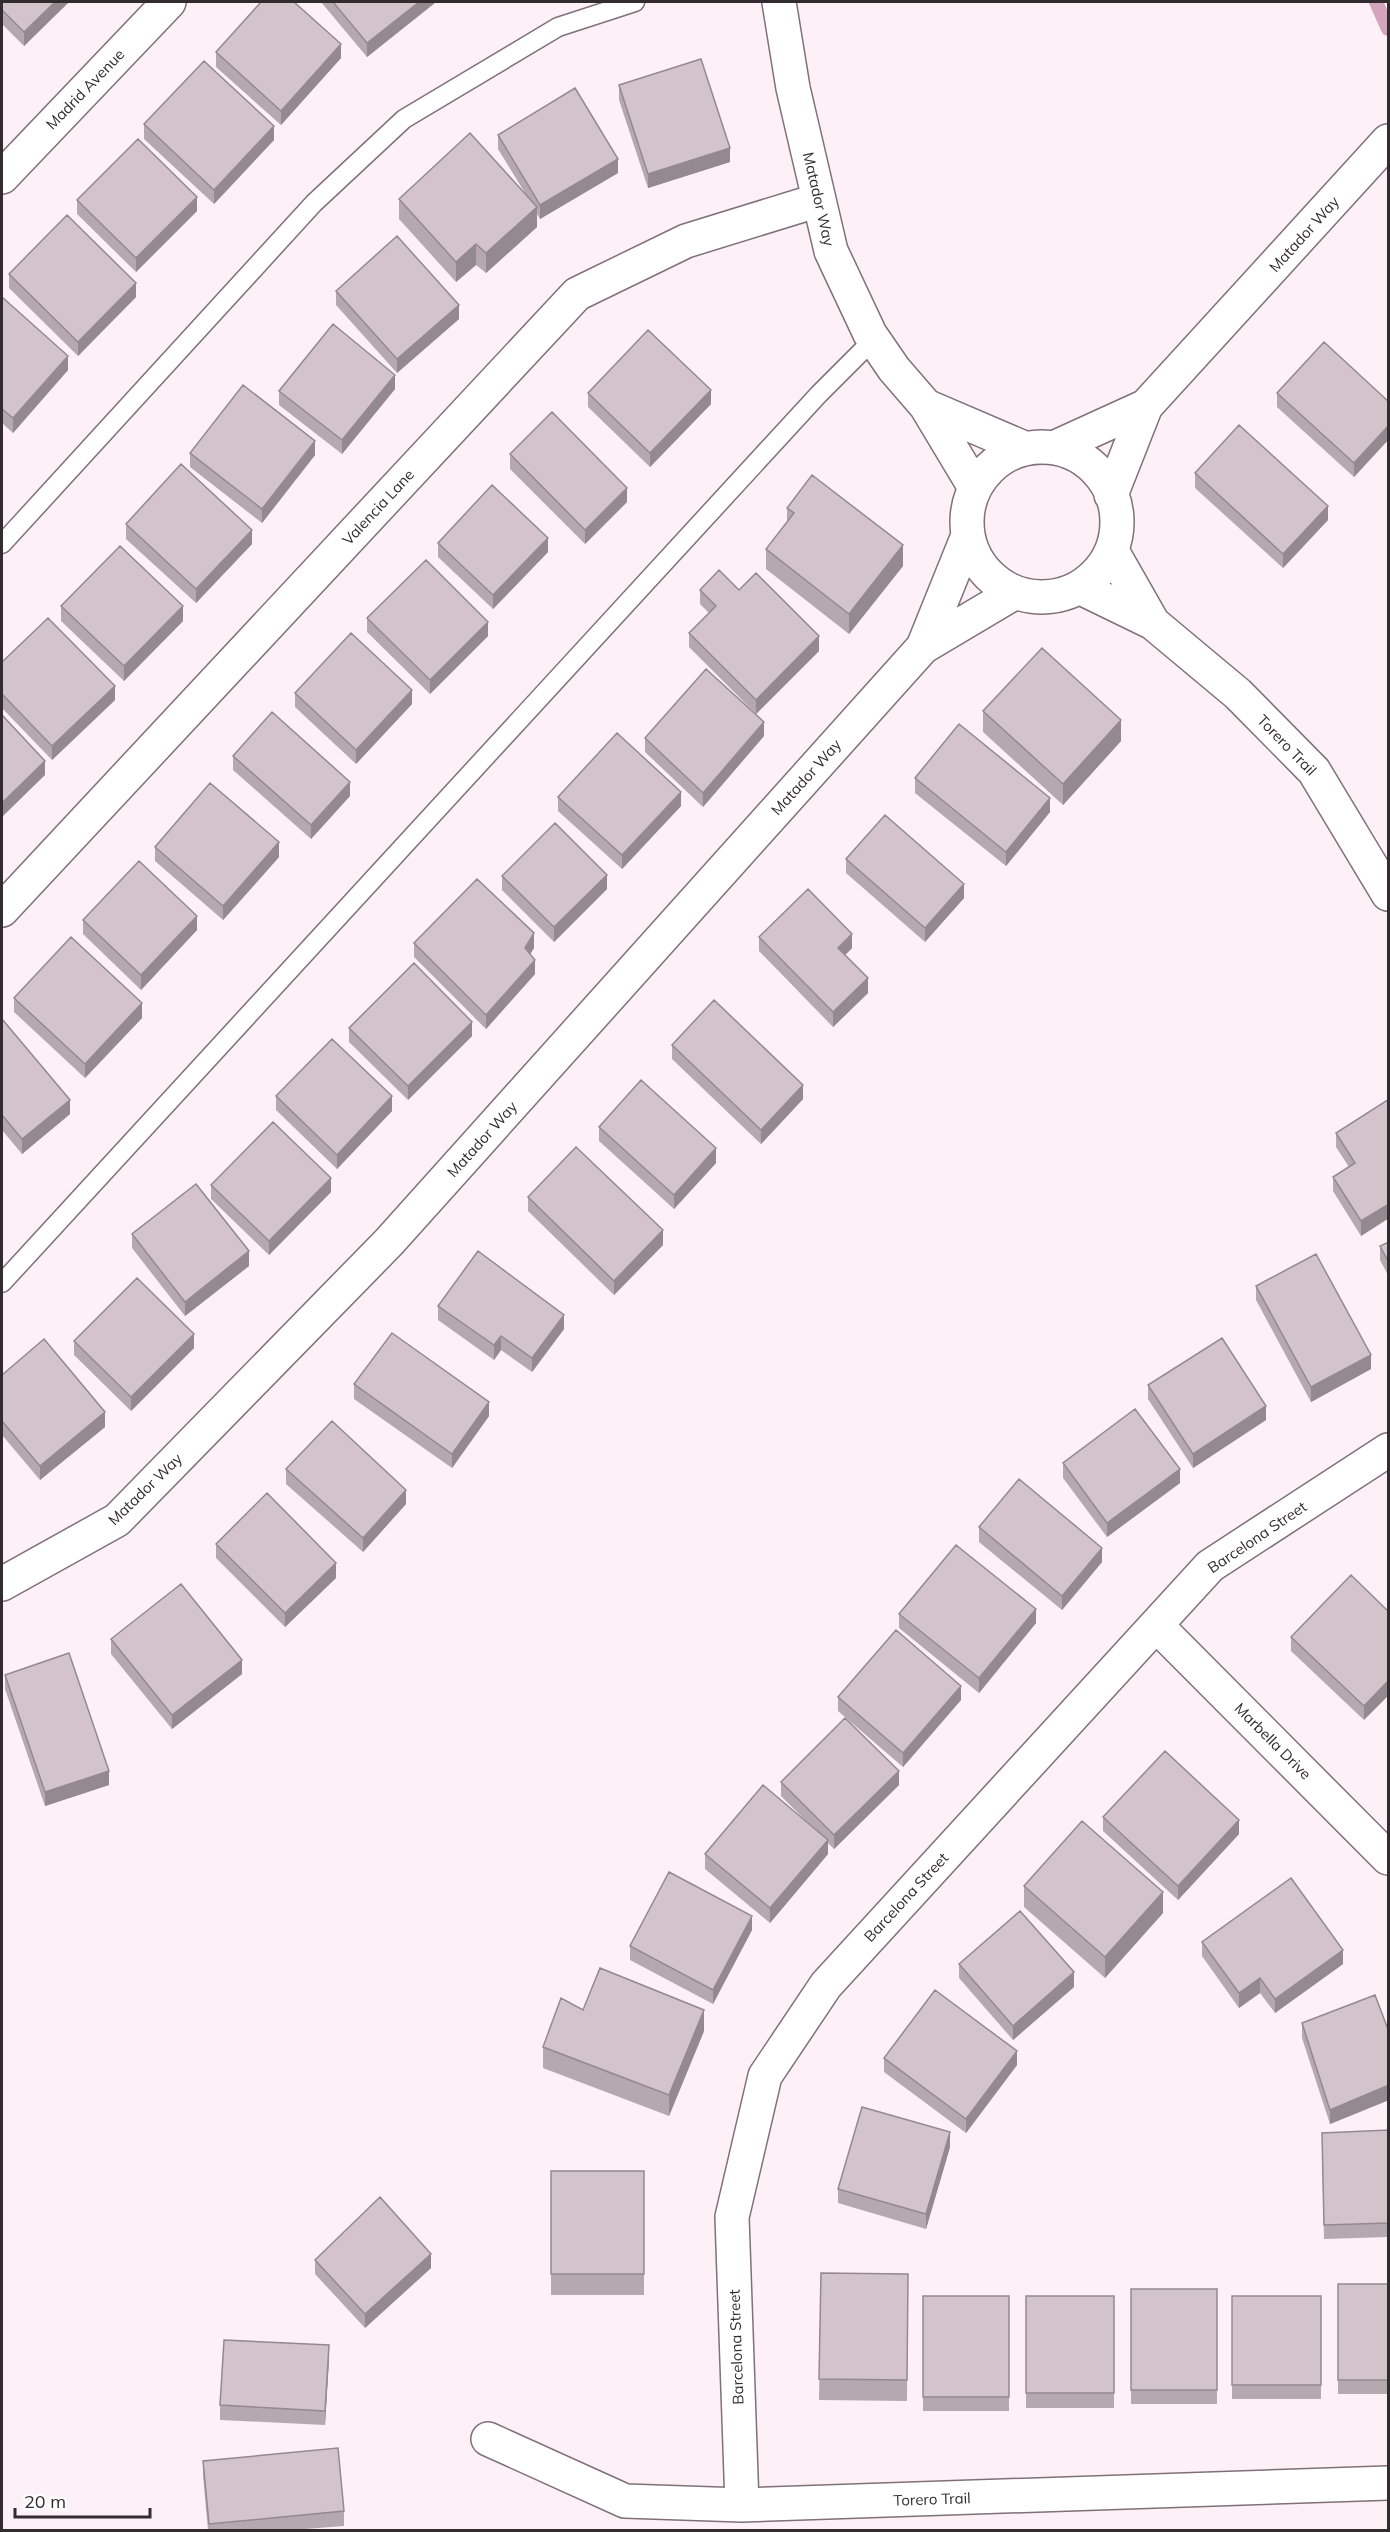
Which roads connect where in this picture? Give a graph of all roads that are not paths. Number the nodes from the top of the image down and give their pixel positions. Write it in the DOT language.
graph roads {
  1 [pos="169,2"];
  2 [pos="635,2"];
  3 [pos="778,2"];
  4 [pos="1389,141"];
  5 [pos="5,167"];
  6 [pos="819,200"];
  7 [pos="874,339"];
  8 [pos="927,406"];
  9 [pos="1146,406"];
  10 [pos="1040,447"];
  11 [pos="974,486"];
  12 [pos="1111,495"];
  13 [pos="967,538"];
  14 [pos="2,544"];
  15 [pos="1112,551"];
  16 [pos="1081,588"];
  17 [pos="1014,593"];
  18 [pos="1153,623"];
  19 [pos="923,647"];
  20 [pos="1389,894"];
  21 [pos="2,910"];
  22 [pos="2,1283"];
  23 [pos="1389,1450"];
  24 [pos="2,1584"];
  25 [pos="1156,1625"];
  26 [pos="1389,1858"];
  27 [pos="488,2439"];
  28 [pos="1389,2482"];
  29 [pos="742,2505"];
  1 -- 5 [label="street, Madrid Avenue"];
  2 -- 14 [label="lane"];
  3 -- 6 [label="street, Matador Way"];
  4 -- 9 [label="street, Matador Way"];
  6 -- 7 [label="street, Matador Way"];
  6 -- 21 [label="street, Valencia Lane"];
  7 -- 8 [label="street, Matador Way"];
  7 -- 22 [label="lane"];
  8 -- 10 [label="street, Matador Way"];
  8 -- 11 [label="street, Matador Way"];
  9 -- 10 [label="street, Matador Way"];
  9 -- 12 [label="street, Matador Way"];
  10 -- 11 [label="street"];
  10 -- 12 [label="street"];
  11 -- 13 [label="street"];
  12 -- 15 [label="street"];
  13 -- 17 [label="street"];
  13 -- 19 [label="street, Matador Way"];
  15 -- 16 [label="street"];
  15 -- 18 [label="street, Torero Trail"];
  16 -- 17 [label="street"];
  16 -- 18 [label="street, Torero Trail"];
  17 -- 19 [label="street, Matador Way"];
  18 -- 20 [label="street, Torero Trail"];
  19 -- 24 [label="street, Matador Way"];
  23 -- 25 [label="street, Barcelona Street"];
  25 -- 26 [label="street, Marbella Drive"];
  25 -- 29 [label="street, Barcelona Street"];
  27 -- 29 [label="street, Torero Trail"];
  28 -- 29 [label="street, Torero Trail"];
}
